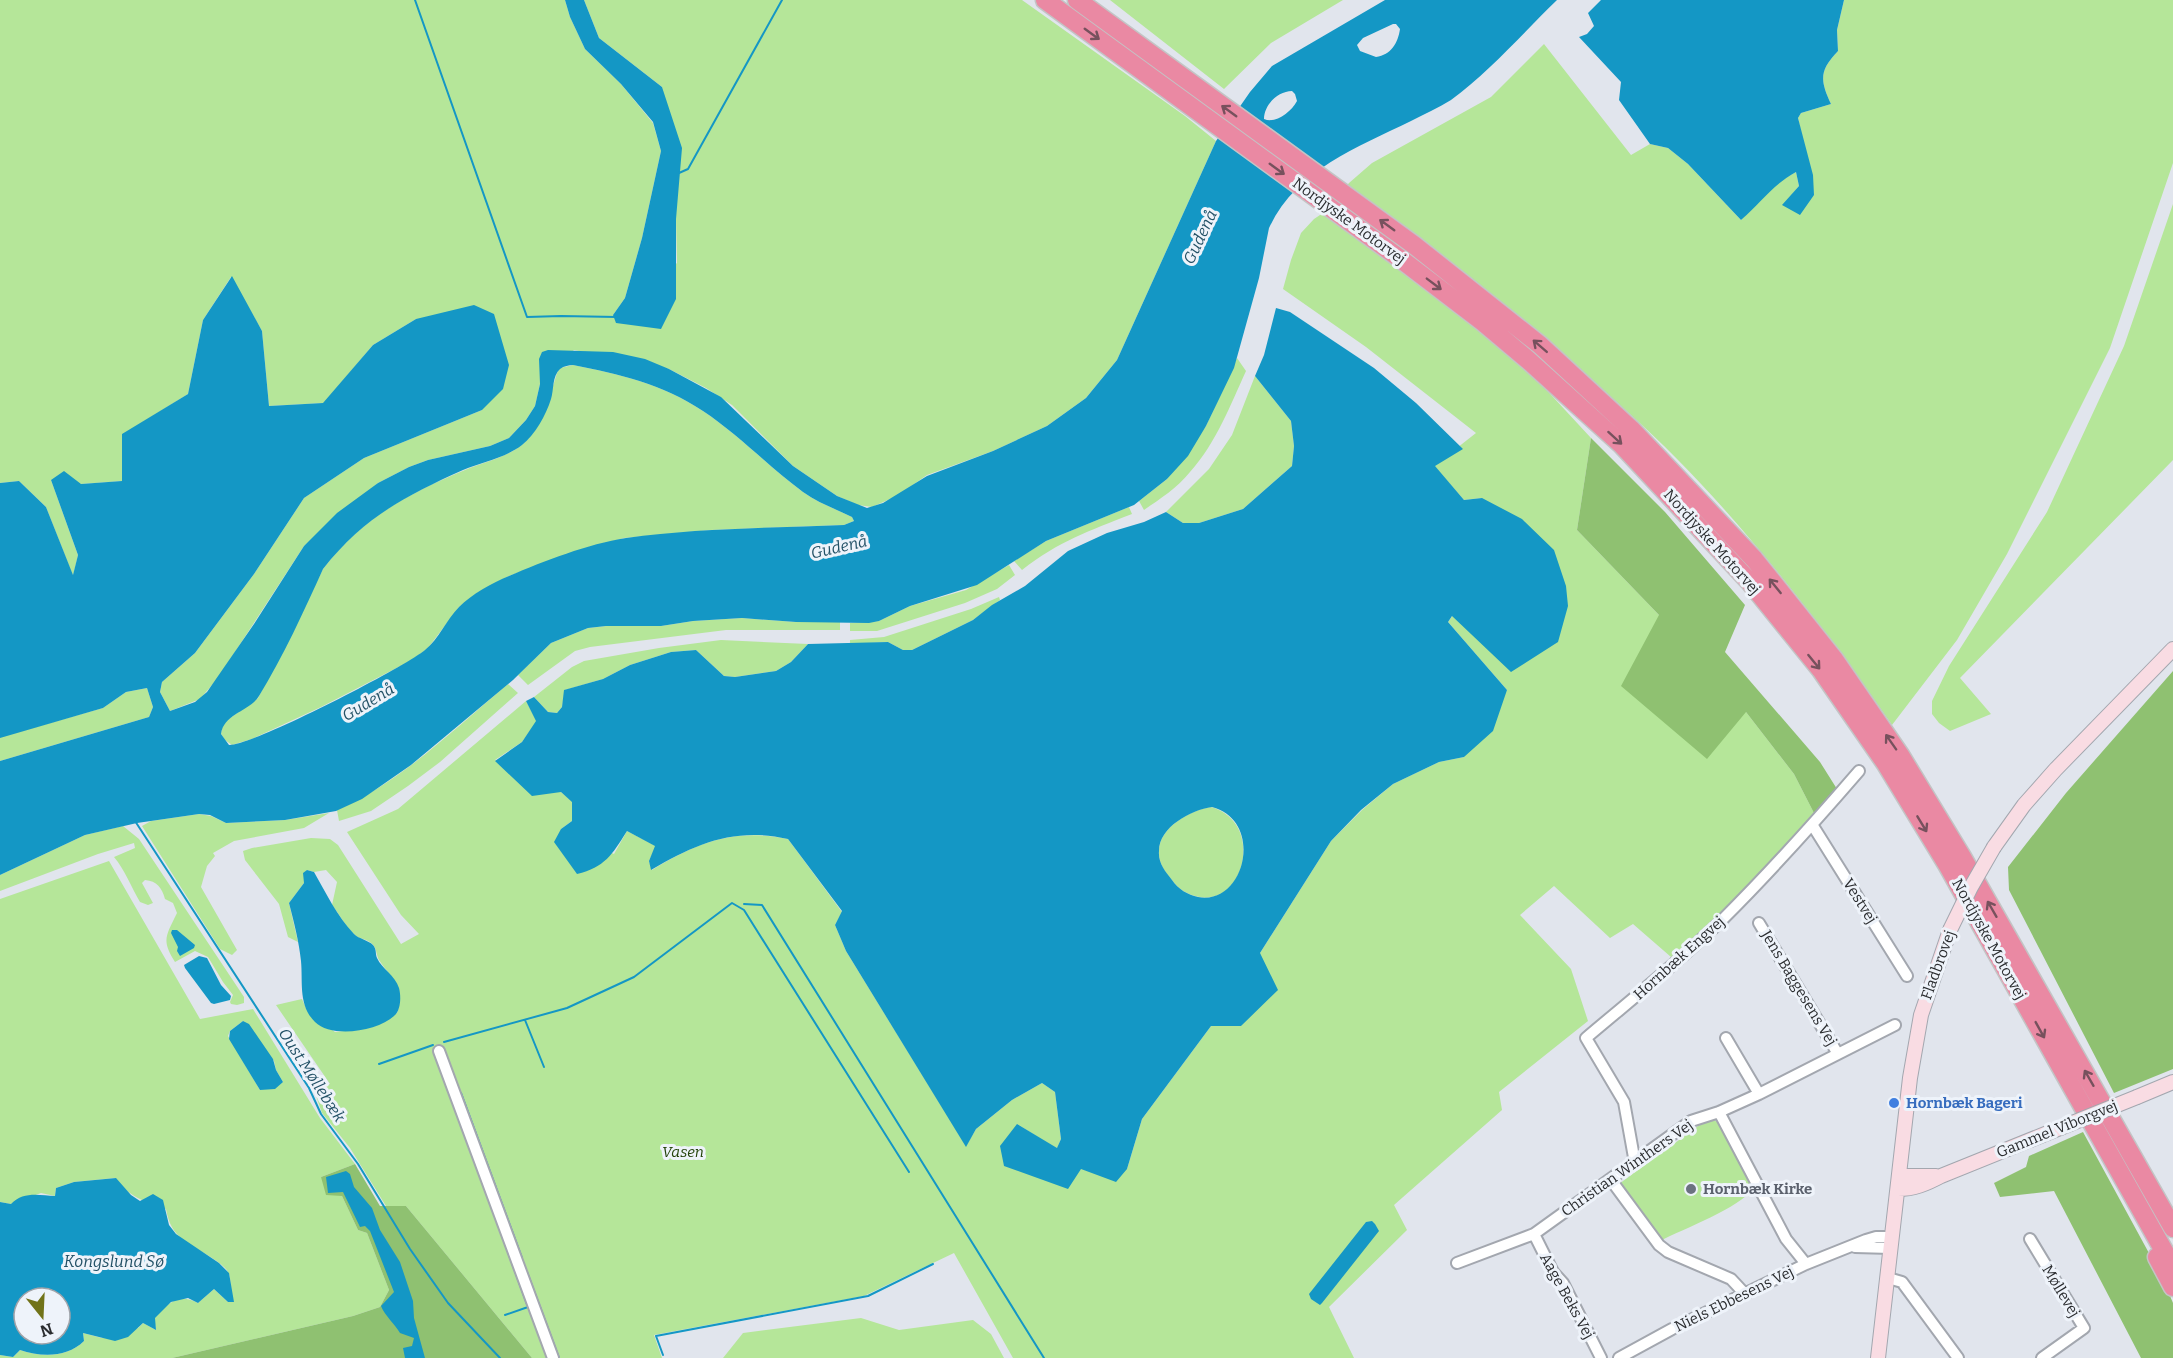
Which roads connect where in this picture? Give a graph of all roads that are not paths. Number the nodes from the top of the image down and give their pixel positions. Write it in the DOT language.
graph roads {
  1 [pos="1045,0"];
  2 [pos="1077,0"];
  3 [pos="2173,649"];
  4 [pos="1859,771"];
  5 [pos="1813,826"];
  6 [pos="1759,923"];
  7 [pos="1907,976"];
  8 [pos="1895,1025"];
  9 [pos="1726,1038"];
  10 [pos="439,1052"];
  11 [pos="1838,1054"];
  12 [pos="2173,1082"];
  13 [pos="1759,1094"];
  14 [pos="2079,1099"];
  15 [pos="1719,1112"];
  16 [pos="2118,1129"];
  17 [pos="1635,1163"];
  18 [pos="1611,1180"];
  19 [pos="1898,1182"];
  20 [pos="2173,1219"];
  21 [pos="2173,1228"];
  22 [pos="1534,1234"];
  23 [pos="2030,1239"];
  24 [pos="1892,1243"];
  25 [pos="1457,1263"];
  26 [pos="1806,1264"];
  27 [pos="2173,1267"];
  28 [pos="1888,1278"];
  29 [pos="2173,1287"];
  30 [pos="1745,1294"];
  31 [pos="553,1358"];
  32 [pos="1601,1358"];
  33 [pos="1619,1358"];
  34 [pos="1878,1358"];
  35 [pos="1958,1358"];
  36 [pos="2042,1358"];
  1 -- 14 [label="highway, Nordjyske Motorvej, one-way"];
  16 -- 2 [label="highway, Nordjyske Motorvej, one-way"];
  3 -- 19 [label="main road, Fladbrovej, bridge"];
  4 -- 5 [label="street, Hornbæk Engvej"];
  5 -- 7 [label="street, Vestvej"];
  5 -- 17 [label="street, Hornbæk Engvej"];
  6 -- 11 [label="street, Jens Baggesens Vej"];
  8 -- 11 [label="street, Christian Winthers Vej"];
  9 -- 13 [label="street"];
  10 -- 31 [label="street"];
  11 -- 13 [label="street, Christian Winthers Vej"];
  12 -- 19 [label="main road, Gammel Viborgvej, bridge"];
  13 -- 15 [label="street, Christian Winthers Vej"];
  14 -- 27 [label="highway, Nordjyske Motorvej"];
  14 -- 29 [label="highway"];
  15 -- 17 [label="street, Christian Winthers Vej"];
  15 -- 26 [label="street"];
  16 -- 20 [label="highway"];
  16 -- 21 [label="highway, Nordjyske Motorvej"];
  17 -- 18 [label="street, Christian Winthers Vej"];
  18 -- 22 [label="street, Christian Winthers Vej"];
  18 -- 30 [label="street"];
  19 -- 24 [label="main road, Fladbrovej"];
  22 -- 25 [label="street, Christian Winthers Vej"];
  22 -- 32 [label="street, Aage Beks Vej"];
  23 -- 36 [label="street, Møllevej"];
  24 -- 26 [label="street, Niels Ebbesens Vej"];
  24 -- 28 [label="main road, Fladbrovej"];
  26 -- 30 [label="street, Niels Ebbesens Vej"];
  28 -- 34 [label="main road, Fladbrovej"];
  28 -- 35 [label="street"];
  30 -- 33 [label="street, Niels Ebbesens Vej"];
}
